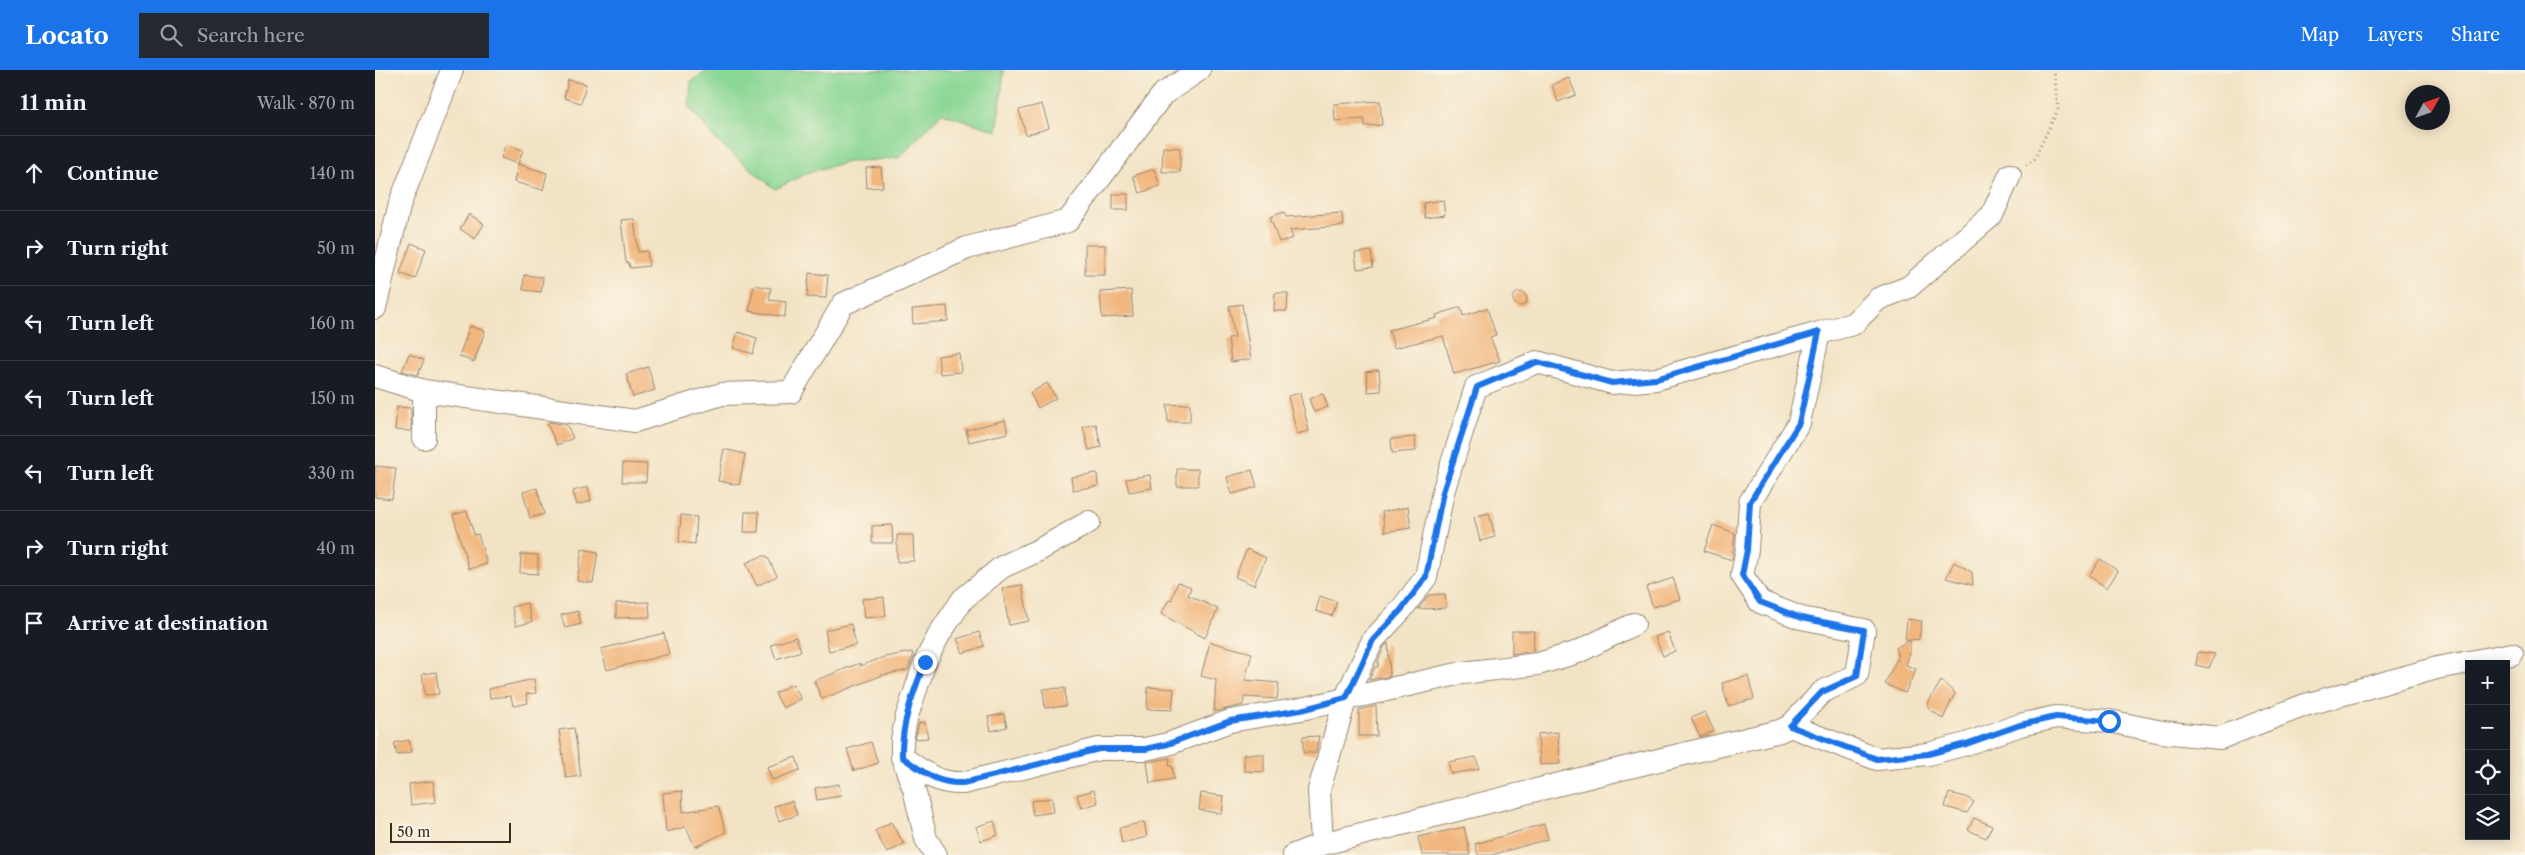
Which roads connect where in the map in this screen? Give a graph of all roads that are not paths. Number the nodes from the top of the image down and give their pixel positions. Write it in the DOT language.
graph roads {
  1 [pos="451,70"];
  2 [pos="1199,70"];
  3 [pos="2011,175"];
  4 [pos="375,308"];
  5 [pos="1819,332"];
  6 [pos="375,376"];
  7 [pos="424,391"];
  8 [pos="424,438"];
  9 [pos="1089,522"];
  10 [pos="1634,624"];
  11 [pos="2512,654"];
  12 [pos="1346,698"];
  13 [pos="1790,726"];
  14 [pos="902,757"];
  15 [pos="1322,844"];
  16 [pos="936,855"];
  17 [pos="1294,855"];
  1 -- 4 [label="street"];
  2 -- 7 [label="street"];
  3 -- 5 [label="street"];
  5 -- 12 [label="street"];
  5 -- 13 [label="street"];
  6 -- 7 [label="street"];
  7 -- 8 [label="street"];
  9 -- 14 [label="street"];
  10 -- 12 [label="street"];
  11 -- 13 [label="street"];
  12 -- 14 [label="street"];
  12 -- 15 [label="street"];
  13 -- 15 [label="street"];
  14 -- 16 [label="street"];
  15 -- 17 [label="street"];
}
